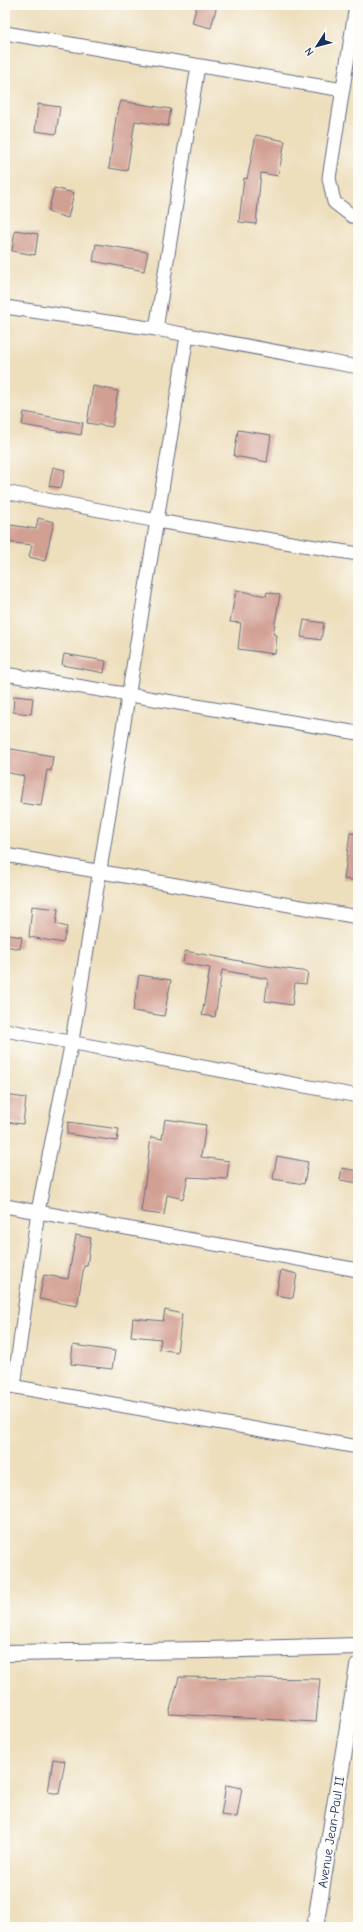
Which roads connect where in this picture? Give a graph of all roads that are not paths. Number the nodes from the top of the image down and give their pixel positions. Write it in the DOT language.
graph roads {
  1 [pos="356,5"];
  2 [pos="5,34"];
  3 [pos="198,66"];
  4 [pos="342,90"];
  5 [pos="358,217"];
  6 [pos="5,307"];
  7 [pos="156,329"];
  8 [pos="186,336"];
  9 [pos="358,367"];
  10 [pos="5,492"];
  11 [pos="157,521"];
  12 [pos="358,554"];
  13 [pos="5,674"];
  14 [pos="129,695"];
  15 [pos="358,733"];
  16 [pos="5,855"];
  17 [pos="100,873"];
  18 [pos="358,917"];
  19 [pos="5,1030"];
  20 [pos="72,1042"];
  21 [pos="358,1096"];
  22 [pos="5,1206"];
  23 [pos="38,1211"];
  24 [pos="358,1270"];
  25 [pos="10,1385"];
  26 [pos="358,1447"];
  27 [pos="358,1646"];
  28 [pos="5,1653"];
  29 [pos="358,1666"];
  30 [pos="315,1927"];
  1 -- 4 [label="street"];
  2 -- 3 [label="street"];
  3 -- 4 [label="street"];
  3 -- 7 [label="street"];
  4 -- 5 [label="street"];
  6 -- 7 [label="street"];
  7 -- 8 [label="street"];
  8 -- 9 [label="street"];
  8 -- 11 [label="street"];
  10 -- 11 [label="street"];
  11 -- 12 [label="street"];
  11 -- 14 [label="street"];
  13 -- 14 [label="street"];
  14 -- 15 [label="street"];
  14 -- 17 [label="street"];
  16 -- 17 [label="street"];
  17 -- 18 [label="street"];
  17 -- 20 [label="street"];
  19 -- 20 [label="street"];
  20 -- 21 [label="street"];
  20 -- 23 [label="street"];
  22 -- 23 [label="street"];
  23 -- 24 [label="street"];
  23 -- 25 [label="street"];
  25 -- 26 [label="street"];
  27 -- 28 [label="street"];
  29 -- 30 [label="street, Avenue Jean-Paul II"];
}
